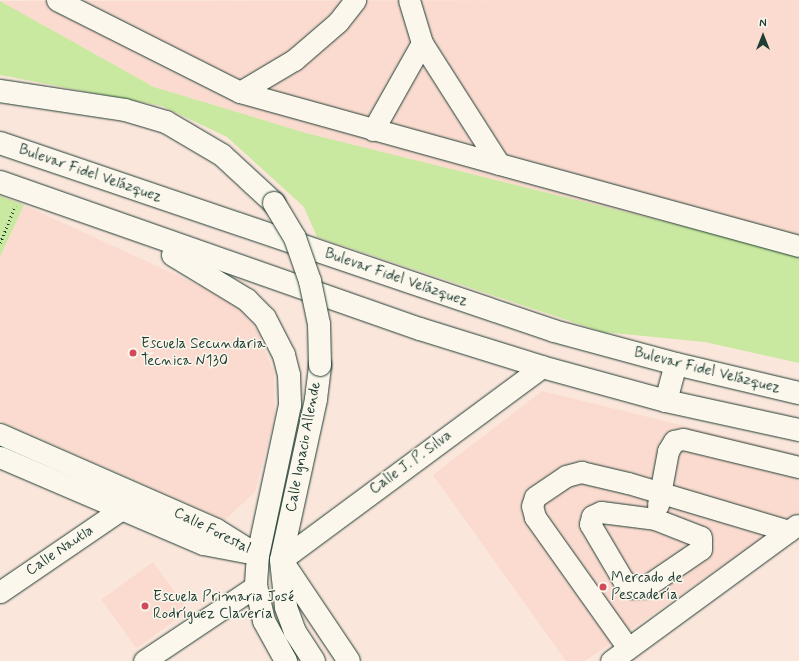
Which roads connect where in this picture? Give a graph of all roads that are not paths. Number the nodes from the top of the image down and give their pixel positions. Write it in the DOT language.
graph roads {
  1 [pos="57,0"];
  2 [pos="355,0"];
  3 [pos="409,0"];
  4 [pos="422,43"];
  5 [pos="0,91"];
  6 [pos="240,92"];
  7 [pos="373,130"];
  8 [pos="0,143"];
  9 [pos="499,164"];
  10 [pos="0,182"];
  11 [pos="90,216"];
  12 [pos="799,246"];
  13 [pos="676,364"];
  14 [pos="542,367"];
  15 [pos="799,393"];
  16 [pos="666,401"];
  17 [pos="799,430"];
  18 [pos="0,434"];
  19 [pos="0,457"];
  20 [pos="799,467"];
  21 [pos="660,492"];
  22 [pos="120,510"];
  23 [pos="655,519"];
  24 [pos="794,528"];
  25 [pos="258,555"];
  26 [pos="281,560"];
  27 [pos="256,586"];
  28 [pos="0,592"];
  29 [pos="619,657"];
  30 [pos="144,661"];
  31 [pos="286,661"];
  32 [pos="314,661"];
  33 [pos="349,661"];
  1 -- 6 [label="street"];
  2 -- 6 [label="street"];
  3 -- 4 [label="street"];
  4 -- 7 [label="street"];
  4 -- 9 [label="street"];
  5 -- 26 [label="main road, Calle Ignacio Allende, bridge"];
  6 -- 7 [label="street"];
  7 -- 9 [label="street"];
  8 -- 13 [label="main road, Bulevar Fidel Velázquez"];
  9 -- 12 [label="street"];
  10 -- 11 [label="main road"];
  11 -- 14 [label="main road"];
  11 -- 25 [label="main road, Calle Ignacio Allende"];
  13 -- 15 [label="main road, Bulevar Fidel Velázquez"];
  13 -- 16 [label="main road"];
  14 -- 16 [label="main road"];
  14 -- 26 [label="street, Calle J. P. Silva"];
  16 -- 17 [label="main road"];
  18 -- 25 [label="street, Calle Forestal"];
  19 -- 22 [label="street, Calle Forestal"];
  20 -- 21 [label="street"];
  21 -- 23 [label="street"];
  21 -- 24 [label="street"];
  21 -- 29 [label="street"];
  22 -- 25 [label="street, Calle Forestal"];
  22 -- 28 [label="street, Calle Nautla"];
  23 -- 23 [label="street"];
  24 -- 29 [label="street"];
  25 -- 27 [label="main road, Calle Ignacio Allende"];
  26 -- 32 [label="main road, Calle Ignacio Allende"];
  26 -- 33 [label="main road"];
  27 -- 30 [label="street"];
  27 -- 31 [label="main road, Calle Ignacio Allende"];
}
